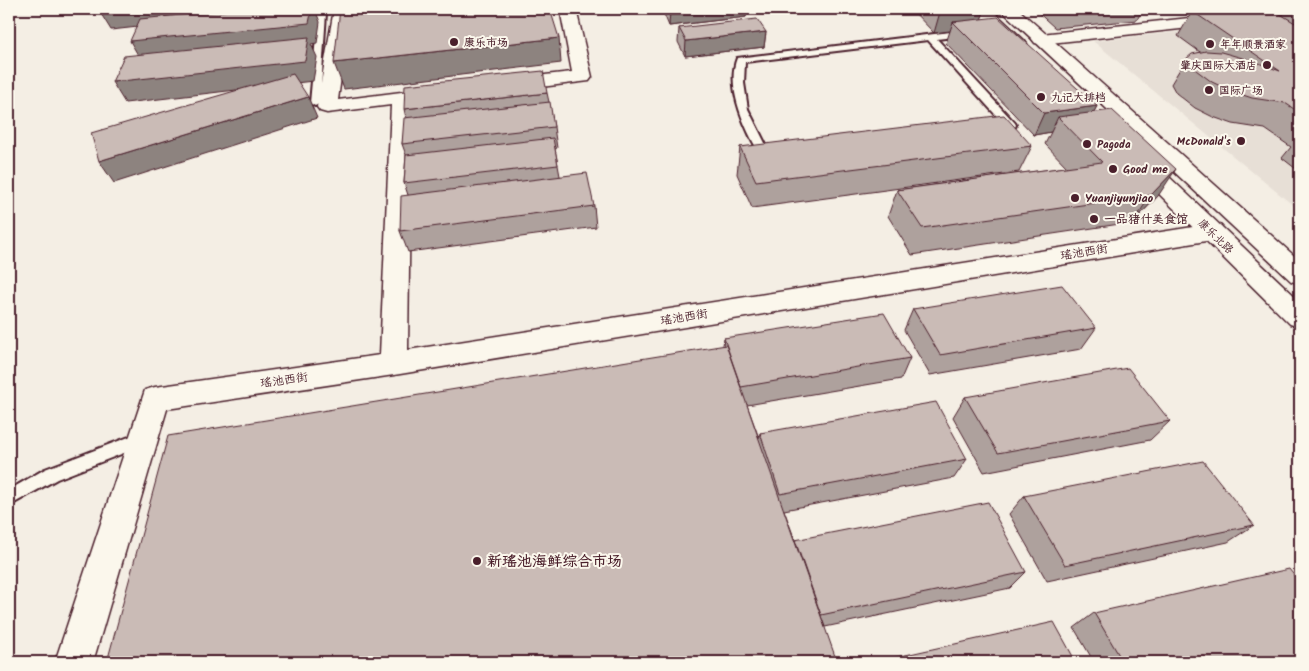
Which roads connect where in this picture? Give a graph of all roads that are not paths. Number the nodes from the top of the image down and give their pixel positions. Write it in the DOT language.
graph roads {
  1 [pos="305,9"];
  2 [pos="342,9"];
  3 [pos="568,9"];
  4 [pos="981,9"];
  5 [pos="1300,10"];
  6 [pos="993,26"];
  7 [pos="930,38"];
  8 [pos="1041,39"];
  9 [pos="1045,70"];
  10 [pos="486,88"];
  11 [pos="458,91"];
  12 [pos="401,98"];
  13 [pos="315,103"];
  14 [pos="991,127"];
  15 [pos="1122,144"];
  16 [pos="777,156"];
  17 [pos="1212,232"];
  18 [pos="1300,274"];
  19 [pos="1300,317"];
  20 [pos="394,364"];
  21 [pos="143,439"];
  22 [pos="9,499"];
  23 [pos="74,662"];
  1 -- 13 [label="lane"];
  2 -- 12 [label="street"];
  3 -- 10 [label="street"];
  4 -- 6 [label="street"];
  5 -- 8 [label="street"];
  6 -- 7 [label="lane"];
  6 -- 8 [label="street"];
  6 -- 9 [label="street"];
  7 -- 14 [label="lane"];
  7 -- 16 [label="lane"];
  8 -- 18 [label="street"];
  11 -- 12 [label="street"];
  12 -- 20 [label="street"];
  15 -- 17 [label="street, 康乐北路"];
  17 -- 19 [label="street, 康乐北路"];
  17 -- 20 [label="street, 瑶池西街"];
  20 -- 21 [label="street, 瑶池西街"];
  21 -- 22 [label="lane"];
  21 -- 23 [label="street"];
}
